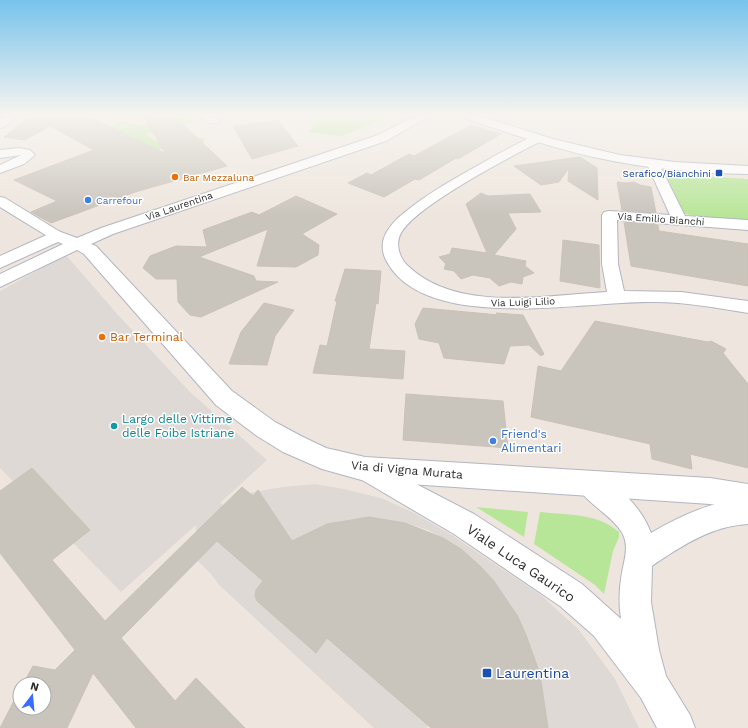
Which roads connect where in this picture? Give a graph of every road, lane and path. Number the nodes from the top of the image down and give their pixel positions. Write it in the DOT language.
graph roads {
  1 [pos="326,148"];
  2 [pos="352,148"];
  3 [pos="520,148"];
  4 [pos="575,148"];
  5 [pos="0,154"];
  6 [pos="653,164"];
  7 [pos="0,169"];
  8 [pos="748,170"];
  9 [pos="0,201"];
  10 [pos="97,220"];
  11 [pos="680,220"];
  12 [pos="748,225"];
  13 [pos="70,236"];
  14 [pos="0,263"];
  15 [pos="0,281"];
  16 [pos="617,298"];
  17 [pos="748,307"];
  18 [pos="365,469"];
  19 [pos="589,484"];
  20 [pos="748,497"];
  21 [pos="748,511"];
  22 [pos="642,556"];
  23 [pos="654,686"];
  24 [pos="677,728"];
  1 -- 10 [label="main road, Via Laurentina"];
  2 -- 13 [label="main road, Via Laurentina"];
  3 -- 16 [label="street, Via Luigi Lilio"];
  4 -- 6 [label="main road"];
  5 -- 7 [label="street"];
  6 -- 8 [label="main road"];
  6 -- 11 [label="street"];
  9 -- 13 [label="street"];
  11 -- 12 [label="street, Via Emilio Bianchi"];
  11 -- 16 [label="street, Via Emilio Bianchi"];
  13 -- 14 [label="main road, Via Laurentina"];
  13 -- 15 [label="main road, Via Laurentina"];
  13 -- 18 [label="main road, Via di Vigna Murata"];
  16 -- 17 [label="street, Via Luigi Lilio"];
  18 -- 19 [label="main road, Via di Vigna Murata"];
  18 -- 23 [label="street, Viale Luca Gaurico"];
  19 -- 20 [label="main road, Via di Vigna Murata"];
  19 -- 22 [label="street, Viale Luca Gaurico"];
  21 -- 22 [label="street"];
  22 -- 23 [label="street, Viale Luca Gaurico"];
  23 -- 24 [label="street, Viale Luca Gaurico"];
}
